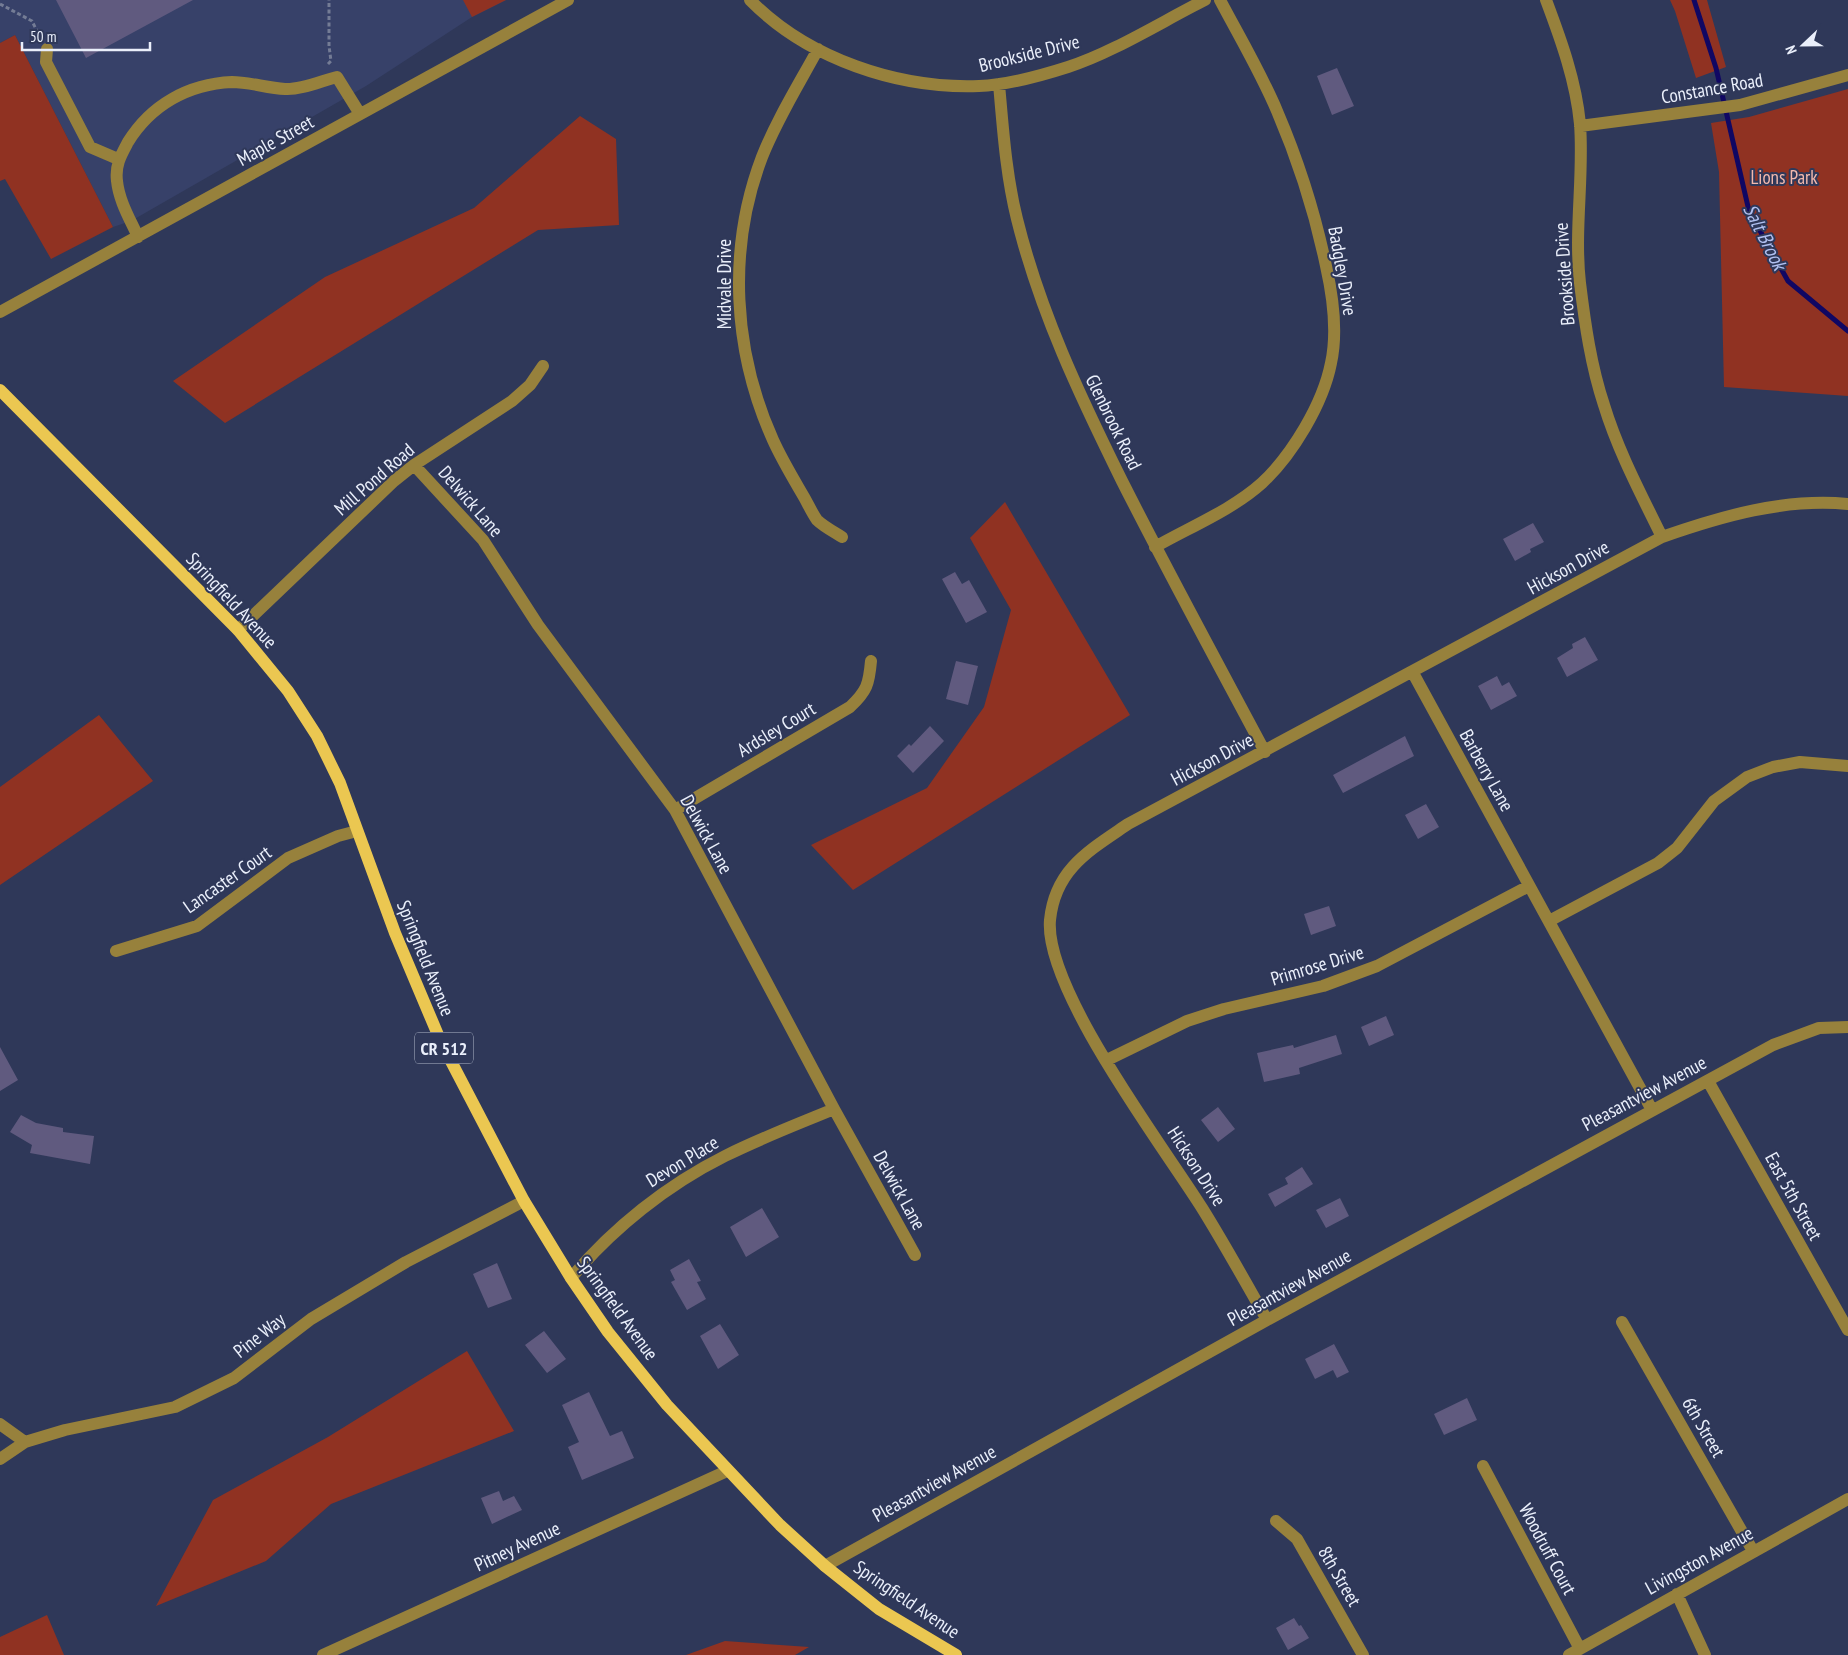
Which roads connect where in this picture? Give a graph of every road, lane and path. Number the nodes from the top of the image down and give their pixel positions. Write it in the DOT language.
graph roads {
  1 [pos="329,0"];
  2 [pos="568,0"];
  3 [pos="750,0"];
  4 [pos="1204,0"];
  5 [pos="1220,0"];
  6 [pos="1546,0"];
  7 [pos="0,4"];
  8 [pos="46,48"];
  9 [pos="818,49"];
  10 [pos="328,64"];
  11 [pos="1848,75"];
  12 [pos="999,84"];
  13 [pos="360,114"];
  14 [pos="1580,126"];
  15 [pos="118,159"];
  16 [pos="138,237"];
  17 [pos="0,312"];
  18 [pos="543,366"];
  19 [pos="0,390"];
  20 [pos="414,465"];
  21 [pos="1848,504"];
  22 [pos="842,537"];
  23 [pos="1662,537"];
  24 [pos="1155,547"];
  25 [pos="238,630"];
  26 [pos="871,661"];
  27 [pos="1413,673"];
  28 [pos="1265,752"];
  29 [pos="1848,766"];
  30 [pos="675,810"];
  31 [pos="357,831"];
  32 [pos="1529,886"];
  33 [pos="1549,921"];
  34 [pos="116,951"];
  35 [pos="1848,1027"];
  36 [pos="1107,1060"];
  37 [pos="1708,1081"];
  38 [pos="834,1109"];
  39 [pos="1652,1110"];
  40 [pos="524,1200"];
  41 [pos="915,1255"];
  42 [pos="570,1278"];
  43 [pos="1267,1320"];
  44 [pos="1622,1322"];
  45 [pos="1848,1330"];
  46 [pos="0,1424"];
  47 [pos="25,1442"];
  48 [pos="0,1459"];
  49 [pos="1483,1466"];
  50 [pos="726,1470"];
  51 [pos="1848,1499"];
  52 [pos="1276,1521"];
  53 [pos="1753,1551"];
  54 [pos="824,1566"];
  55 [pos="1677,1594"];
  56 [pos="1575,1652"];
  57 [pos="322,1655"];
  58 [pos="956,1655"];
  59 [pos="1363,1655"];
  60 [pos="1705,1655"];
  1 -- 10 [label="path"];
  2 -- 13 [label="street, Maple Street"];
  3 -- 9 [label="street, Brookside Drive"];
  4 -- 12 [label="street, Brookside Drive"];
  5 -- 24 [label="street, Badgley Drive"];
  6 -- 14 [label="street, Brookside Drive"];
  7 -- 8 [label="path"];
  8 -- 15 [label="street"];
  9 -- 12 [label="street, Brookside Drive"];
  9 -- 22 [label="street, Midvale Drive"];
  11 -- 14 [label="street, Constance Road"];
  12 -- 24 [label="street, Glenbrook Road"];
  13 -- 15 [label="street"];
  13 -- 16 [label="street, Maple Street"];
  14 -- 23 [label="street, Brookside Drive"];
  15 -- 16 [label="street"];
  16 -- 17 [label="street, Maple Street"];
  18 -- 20 [label="street, Mill Pond Road"];
  19 -- 25 [label="main road, Springfield Avenue / CR 512"];
  20 -- 25 [label="street, Mill Pond Road"];
  20 -- 30 [label="street, Delwick Lane"];
  21 -- 23 [label="street, Hickson Drive"];
  23 -- 27 [label="street, Hickson Drive"];
  24 -- 28 [label="street, Glenbrook Road"];
  25 -- 31 [label="main road, Springfield Avenue / CR 512"];
  26 -- 30 [label="street, Ardsley Court"];
  27 -- 28 [label="street, Hickson Drive"];
  27 -- 32 [label="street, Barberry Lane"];
  28 -- 36 [label="street, Hickson Drive"];
  29 -- 33 [label="street"];
  30 -- 38 [label="street, Delwick Lane"];
  31 -- 34 [label="street, Lancaster Court"];
  31 -- 40 [label="main road, Springfield Avenue / CR 512"];
  32 -- 33 [label="street, Barberry Lane"];
  32 -- 36 [label="street, Primrose Drive"];
  33 -- 39 [label="street"];
  35 -- 37 [label="street, Pleasantview Avenue"];
  36 -- 43 [label="street, Hickson Drive"];
  37 -- 39 [label="street, Pleasantview Avenue"];
  37 -- 45 [label="street, East 5th Street"];
  38 -- 41 [label="street, Delwick Lane"];
  38 -- 42 [label="street, Devon Place"];
  39 -- 43 [label="street, Pleasantview Avenue"];
  40 -- 42 [label="main road, Springfield Avenue / CR 512"];
  40 -- 47 [label="street, Pine Way"];
  42 -- 50 [label="main road, Springfield Avenue / CR 512"];
  43 -- 54 [label="street, Pleasantview Avenue"];
  44 -- 53 [label="street, 6th Street"];
  46 -- 47 [label="street"];
  47 -- 48 [label="street, Pine Way"];
  49 -- 56 [label="street, Woodruff Court"];
  50 -- 54 [label="main road, Springfield Avenue / CR 512"];
  50 -- 57 [label="street, Pitney Avenue"];
  51 -- 53 [label="street, Livingston Avenue"];
  52 -- 59 [label="street, 8th Street"];
  53 -- 55 [label="street, Livingston Avenue"];
  54 -- 58 [label="main road, Springfield Avenue / CR 512"];
  55 -- 56 [label="street, Livingston Avenue"];
  55 -- 60 [label="street"];
}
